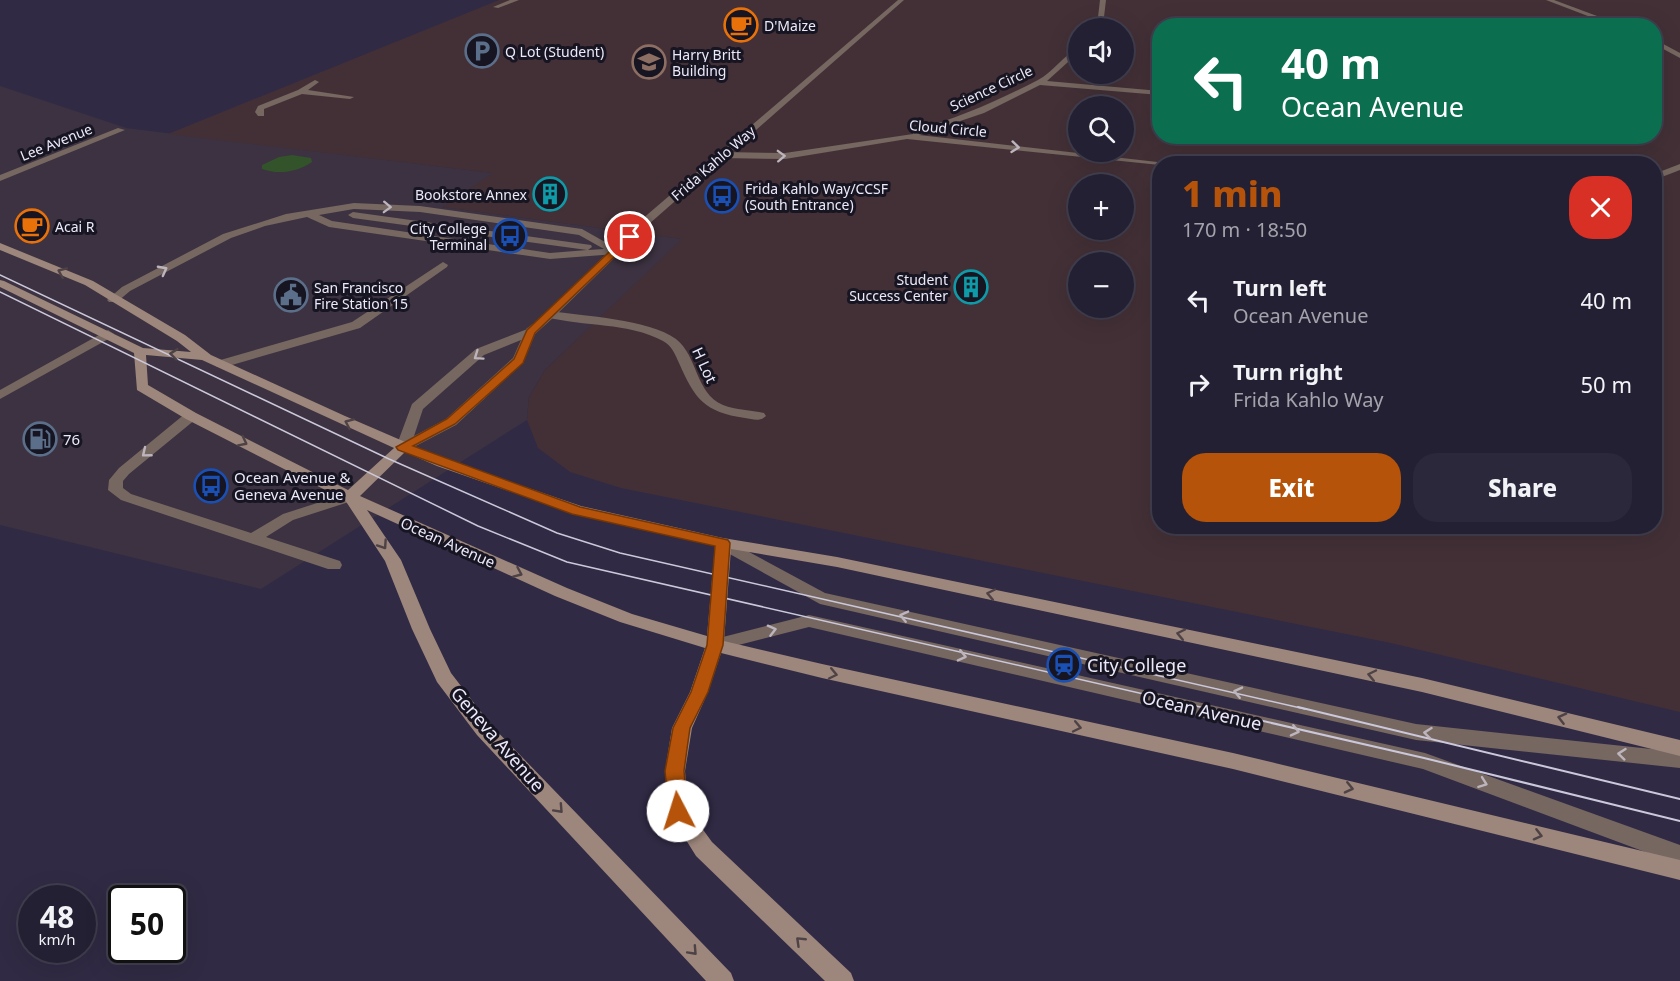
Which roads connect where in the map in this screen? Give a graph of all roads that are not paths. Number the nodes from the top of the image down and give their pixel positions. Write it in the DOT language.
graph roads {
  1 [pos="516,0"];
  2 [pos="901,0"];
  3 [pos="1103,0"];
  4 [pos="1550,0"];
  5 [pos="496,7"];
  6 [pos="1100,18"];
  7 [pos="1599,18"];
  8 [pos="1662,46"];
  9 [pos="1680,56"];
  10 [pos="1068,58"];
  11 [pos="315,82"];
  12 [pos="1037,82"];
  13 [pos="301,92"];
  14 [pos="1152,92"];
  15 [pos="350,97"];
  16 [pos="261,114"];
  17 [pos="121,130"];
  18 [pos="908,136"];
  19 [pos="722,155"];
  20 [pos="1152,162"];
  21 [pos="1680,167"];
  22 [pos="1662,174"];
  23 [pos="0,178"];
  24 [pos="308,213"];
  25 [pos="0,246"];
  26 [pos="616,251"];
  27 [pos="443,265"];
  28 [pos="0,283"];
  29 [pos="113,300"];
  30 [pos="550,315"];
  31 [pos="531,332"];
  32 [pos="108,334"];
  33 [pos="140,351"];
  34 [pos="207,358"];
  35 [pos="221,364"];
  36 [pos="0,395"];
  37 [pos="191,416"];
  38 [pos="759,416"];
  39 [pos="403,447"];
  40 [pos="350,497"];
  41 [pos="252,539"];
  42 [pos="723,543"];
  43 [pos="333,565"];
  44 [pos="715,645"];
  45 [pos="1680,748"];
  46 [pos="1680,760"];
  47 [pos="1680,855"];
  48 [pos="1680,870"];
  49 [pos="722,981"];
  50 [pos="842,981"];
  1 -- 5 [label="street"];
  2 -- 19 [label="street, Frida Kahlo Way"];
  3 -- 6 [label="street"];
  4 -- 7 [label="street"];
  8 -- 9 [label="street"];
  10 -- 12 [label="street, Science Circle"];
  11 -- 13 [label="street"];
  12 -- 14 [label="street"];
  12 -- 18 [label="street, Science Circle"];
  13 -- 15 [label="street"];
  13 -- 16 [label="street"];
  17 -- 23 [label="street, Lee Avenue"];
  19 -- 18 [label="street, Cloud Circle, one-way"];
  18 -- 20 [label="street, Cloud Circle, one-way"];
  19 -- 26 [label="street, Frida Kahlo Way"];
  21 -- 22 [label="street"];
  24 -- 26 [label="street"];
  24 -- 26 [label="street, one-way"];
  29 -- 24 [label="street, one-way"];
  29 -- 25 [label="main road, Ocean Avenue, one-way"];
  26 -- 30 [label="street, Frida Kahlo Way"];
  27 -- 35 [label="street"];
  28 -- 32 [label="main road, Ocean Avenue"];
  29 -- 34 [label="main road, Ocean Avenue"];
  30 -- 31 [label="street, Frida Kahlo Way"];
  30 -- 38 [label="street, H Lot"];
  31 -- 39 [label="street, Frida Kahlo Way"];
  31 -- 39 [label="street, Frida Kahlo Way, one-way"];
  32 -- 33 [label="main road, Ocean Avenue"];
  32 -- 36 [label="street"];
  34 -- 33 [label="main road, Ocean Avenue, one-way"];
  33 -- 37 [label="main road, Ocean Avenue"];
  34 -- 35 [label="main road, Ocean Avenue"];
  39 -- 35 [label="main road, Ocean Avenue, one-way"];
  37 -- 40 [label="main road, Ocean Avenue, one-way"];
  37 -- 41 [label="street, one-way"];
  39 -- 40 [label="main road, Frida Kahlo Way"];
  39 -- 42 [label="main road, Ocean Avenue"];
  40 -- 41 [label="street"];
  40 -- 44 [label="main road, Ocean Avenue, one-way"];
  40 -- 49 [label="main road, Geneva Avenue, one-way"];
  41 -- 43 [label="street"];
  42 -- 44 [label="main road"];
  45 -- 42 [label="main road, Ocean Avenue, one-way"];
  46 -- 42 [label="street, Ocean Avenue, one-way"];
  44 -- 47 [label="street, Ocean Avenue, one-way"];
  44 -- 48 [label="main road, Ocean Avenue, one-way"];
  50 -- 44 [label="main road, one-way"];
}
